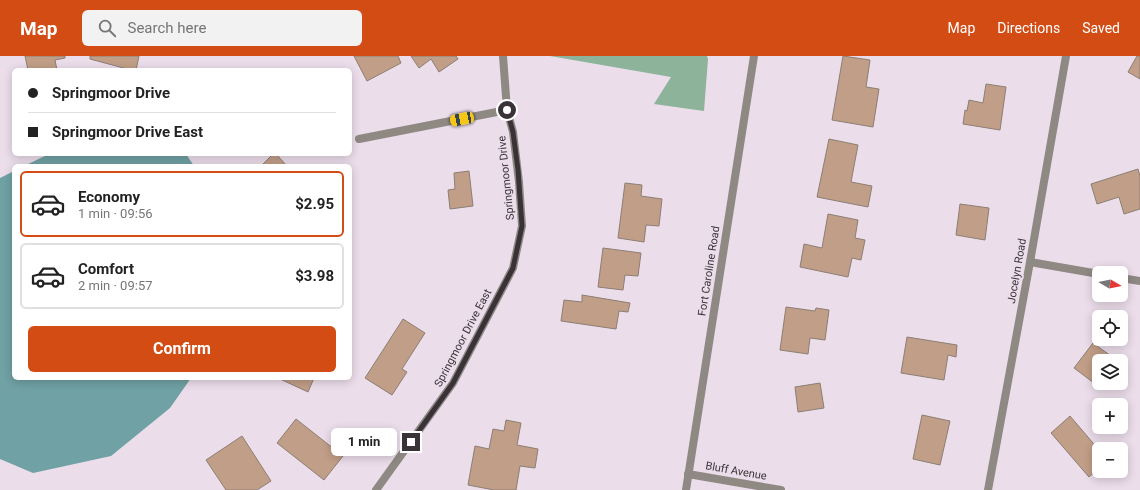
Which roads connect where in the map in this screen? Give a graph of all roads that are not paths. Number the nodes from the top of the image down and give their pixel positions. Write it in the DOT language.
graph roads {
  1 [pos="503,56"];
  2 [pos="754,56"];
  3 [pos="1066,56"];
  4 [pos="507,110"];
  5 [pos="359,139"];
  6 [pos="522,226"];
  7 [pos="1030,262"];
  8 [pos="1092,273"];
  9 [pos="1128,279"];
  10 [pos="1140,282"];
  11 [pos="688,474"];
  12 [pos="376,490"];
  13 [pos="686,490"];
  14 [pos="781,490"];
  15 [pos="988,490"];
  1 -- 4 [label="street, Springmoor Drive"];
  2 -- 11 [label="street, Fort Caroline Road"];
  3 -- 7 [label="street, Jocelyn Road"];
  4 -- 5 [label="street"];
  4 -- 6 [label="street, Springmoor Drive"];
  6 -- 12 [label="street, Springmoor Drive East"];
  7 -- 8 [label="street"];
  7 -- 15 [label="street, Jocelyn Road"];
  9 -- 10 [label="street"];
  11 -- 13 [label="street, Fort Caroline Road"];
  11 -- 14 [label="street, Bluff Avenue"];
}
